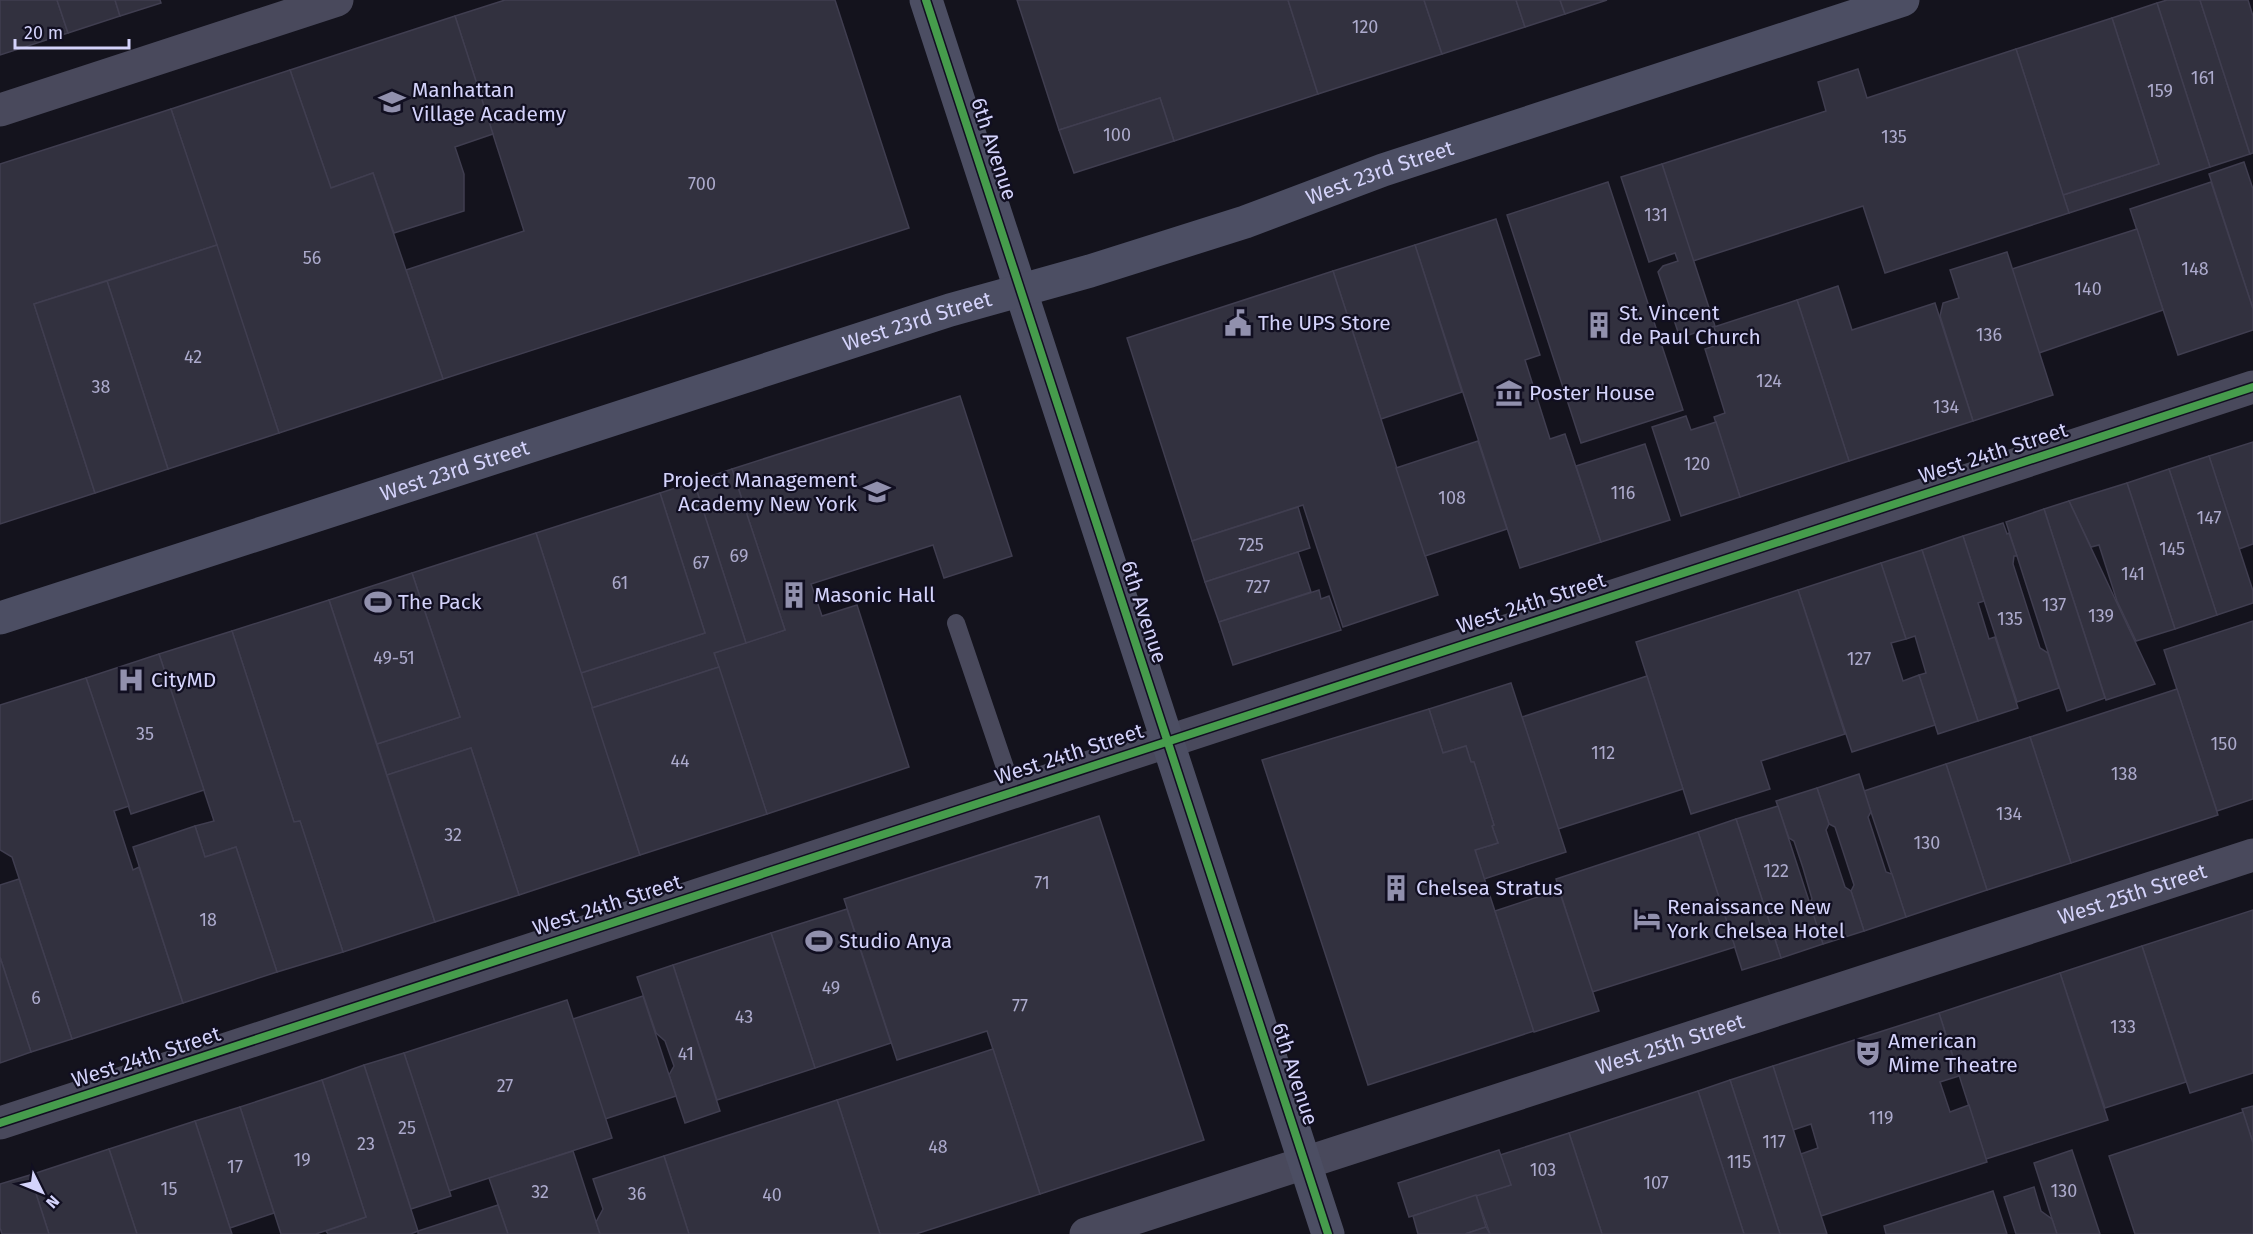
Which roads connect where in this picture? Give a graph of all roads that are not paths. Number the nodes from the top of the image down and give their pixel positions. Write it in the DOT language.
graph roads {
  1 [pos="337,0"];
  2 [pos="926,0"];
  3 [pos="1903,0"];
  4 [pos="0,110"];
  5 [pos="1020,290"];
  6 [pos="2253,387"];
  7 [pos="0,618"];
  8 [pos="956,623"];
  9 [pos="1167,741"];
  10 [pos="1013,791"];
  11 [pos="2253,855"];
  12 [pos="0,1123"];
  13 [pos="1305,1163"];
  14 [pos="1086,1234"];
  15 [pos="1328,1234"];
  1 -- 4 [label="street"];
  2 -- 5 [label="main road, 6th Avenue"];
  3 -- 5 [label="main road, West 23rd Street"];
  5 -- 7 [label="main road, West 23rd Street"];
  5 -- 9 [label="main road, 6th Avenue"];
  6 -- 9 [label="street, West 24th Street"];
  8 -- 10 [label="lane"];
  9 -- 10 [label="street, West 24th Street"];
  9 -- 13 [label="main road, 6th Avenue"];
  10 -- 12 [label="street, West 24th Street"];
  11 -- 13 [label="street, West 25th Street"];
  13 -- 14 [label="street, West 25th Street"];
  13 -- 15 [label="main road, 6th Avenue"];
}
